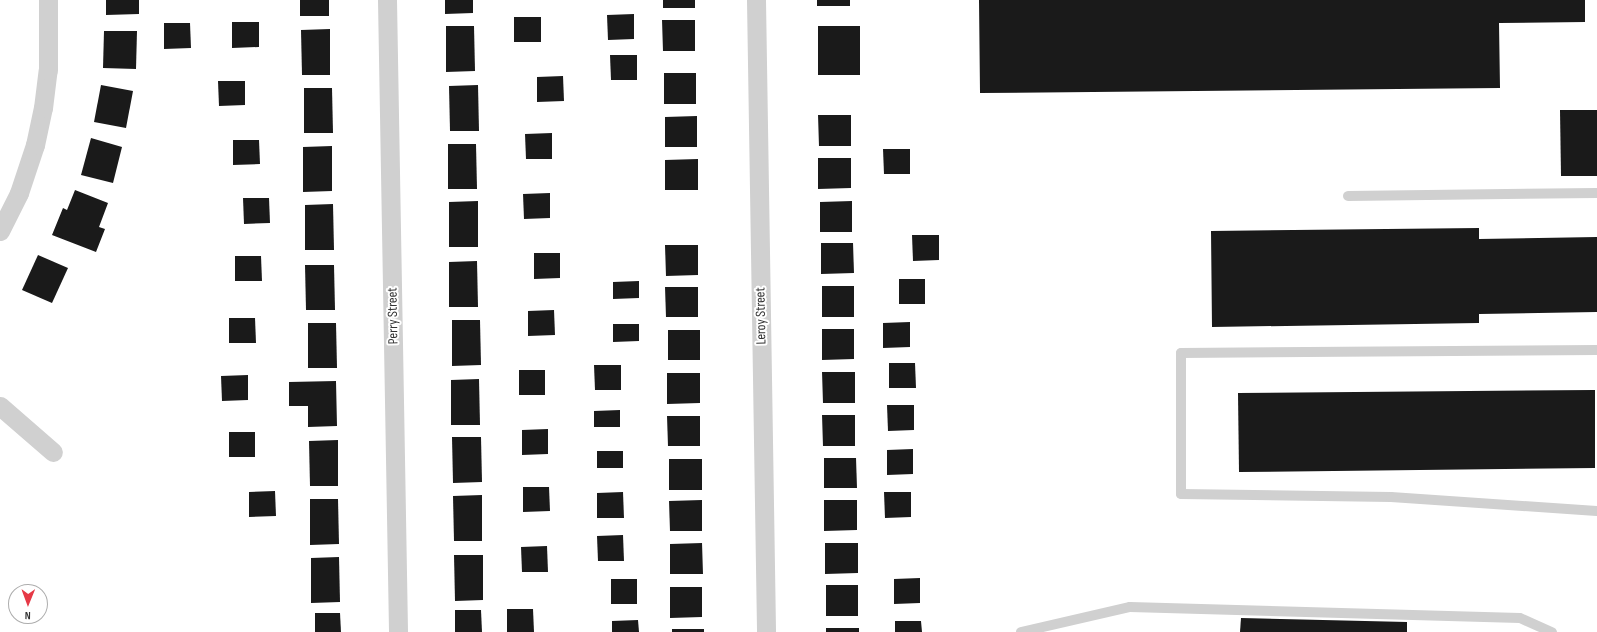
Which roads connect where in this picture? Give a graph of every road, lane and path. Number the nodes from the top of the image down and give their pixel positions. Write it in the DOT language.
graph roads {
  1 [pos="48,0"];
  2 [pos="388,0"];
  3 [pos="756,0"];
  4 [pos="1597,193"];
  5 [pos="1348,196"];
  6 [pos="0,231"];
  7 [pos="1597,350"];
  8 [pos="0,406"];
  9 [pos="53,452"];
  10 [pos="1597,511"];
  11 [pos="398,632"];
  12 [pos="766,632"];
  13 [pos="1021,632"];
  14 [pos="1552,632"];
  1 -- 6 [label="street"];
  2 -- 11 [label="street, Perry Street"];
  3 -- 12 [label="street, Leroy Street"];
  4 -- 5 [label="lane"];
  7 -- 10 [label="lane"];
  8 -- 9 [label="street"];
  13 -- 14 [label="lane"];
}
